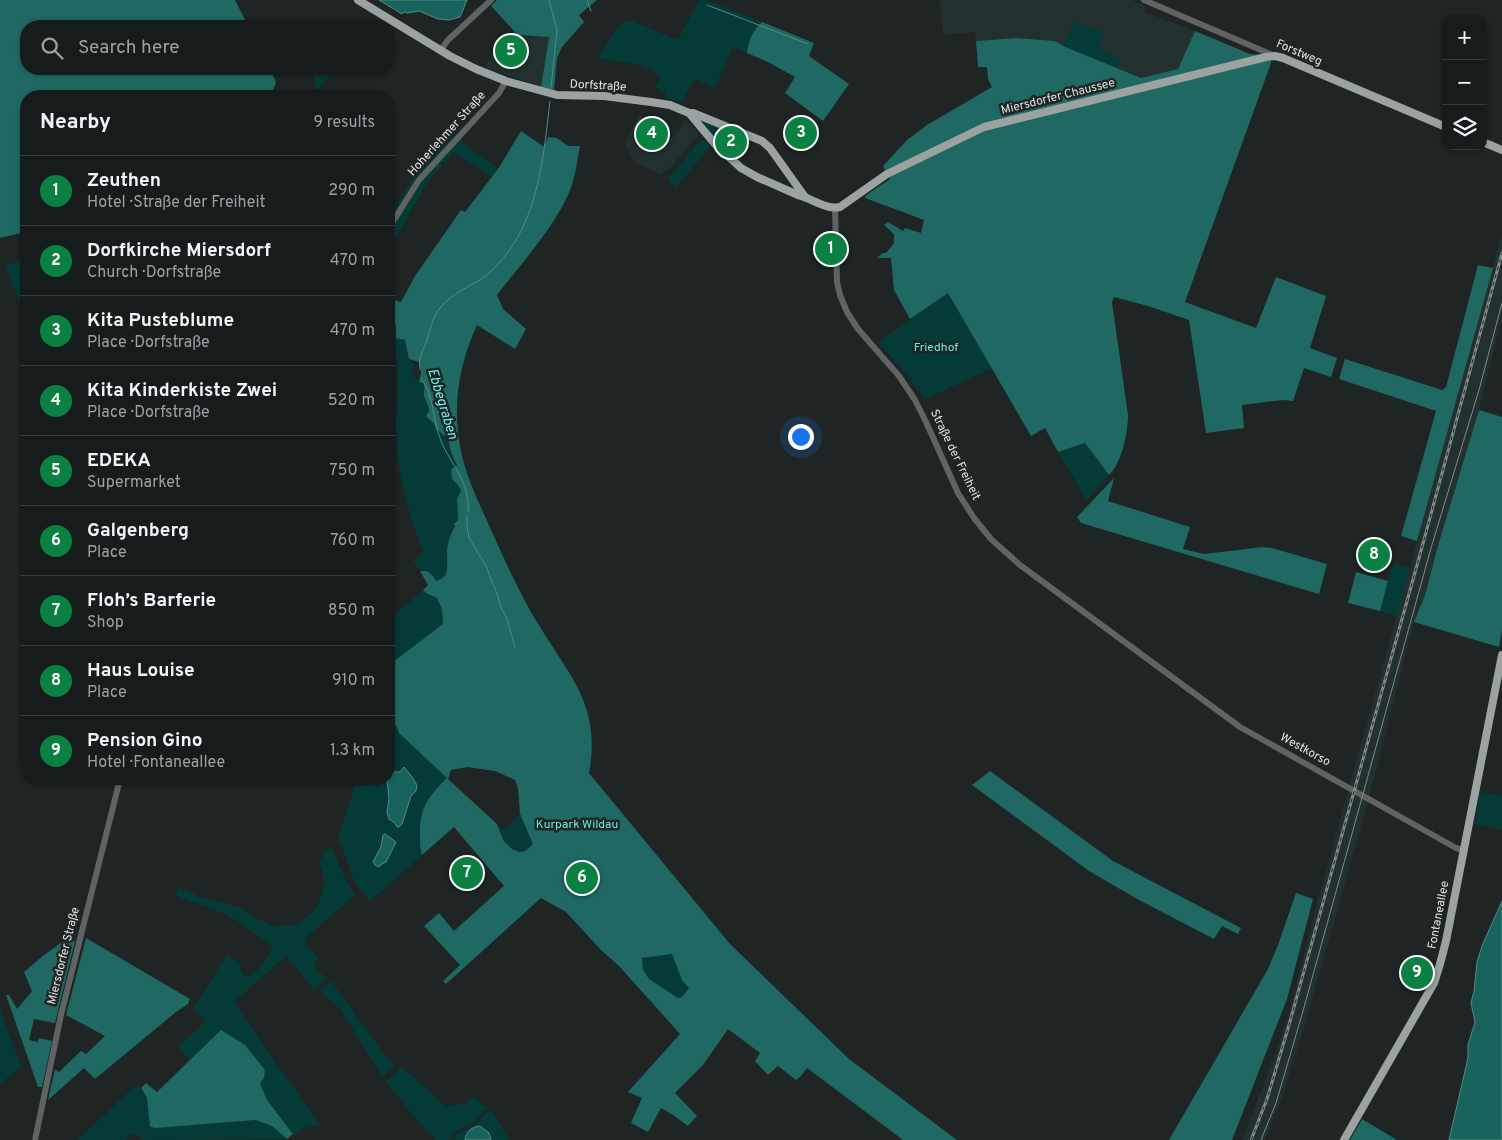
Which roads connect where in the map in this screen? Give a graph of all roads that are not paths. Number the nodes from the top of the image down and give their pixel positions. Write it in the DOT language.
graph roads {
  1 [pos="358,0"];
  2 [pos="491,0"];
  3 [pos="1144,0"];
  4 [pos="391,20"];
  5 [pos="395,23"];
  6 [pos="440,50"];
  7 [pos="1275,56"];
  8 [pos="506,81"];
  9 [pos="689,113"];
  10 [pos="1442,124"];
  11 [pos="1487,144"];
  12 [pos="1502,150"];
  13 [pos="805,197"];
  14 [pos="835,208"];
  15 [pos="395,218"];
  16 [pos="1144,655"];
  17 [pos="1502,655"];
  18 [pos="118,785"];
  19 [pos="1463,850"];
  20 [pos="35,1140"];
  21 [pos="1344,1140"];
  1 -- 4 [label="main road, Dorfstraße"];
  2 -- 6 [label="street"];
  3 -- 7 [label="street, Forstweg"];
  5 -- 6 [label="main road, Dorfstraße"];
  6 -- 8 [label="main road, Dorfstraße"];
  7 -- 10 [label="main road, Forstweg"];
  7 -- 14 [label="main road, Miersdorfer Chaussee"];
  8 -- 9 [label="main road, Dorfstraße"];
  8 -- 15 [label="street, Hoherlehmer Straße"];
  9 -- 13 [label="main road"];
  9 -- 13 [label="main road, Dorfstraße"];
  11 -- 12 [label="main road"];
  13 -- 14 [label="main road"];
  14 -- 16 [label="street, Straße der Freiheit"];
  16 -- 19 [label="street, Westkorso"];
  17 -- 19 [label="main road, Fontaneallee"];
  18 -- 20 [label="street, Miersdorfer Straße"];
  19 -- 21 [label="main road, Fontaneallee"];
}
